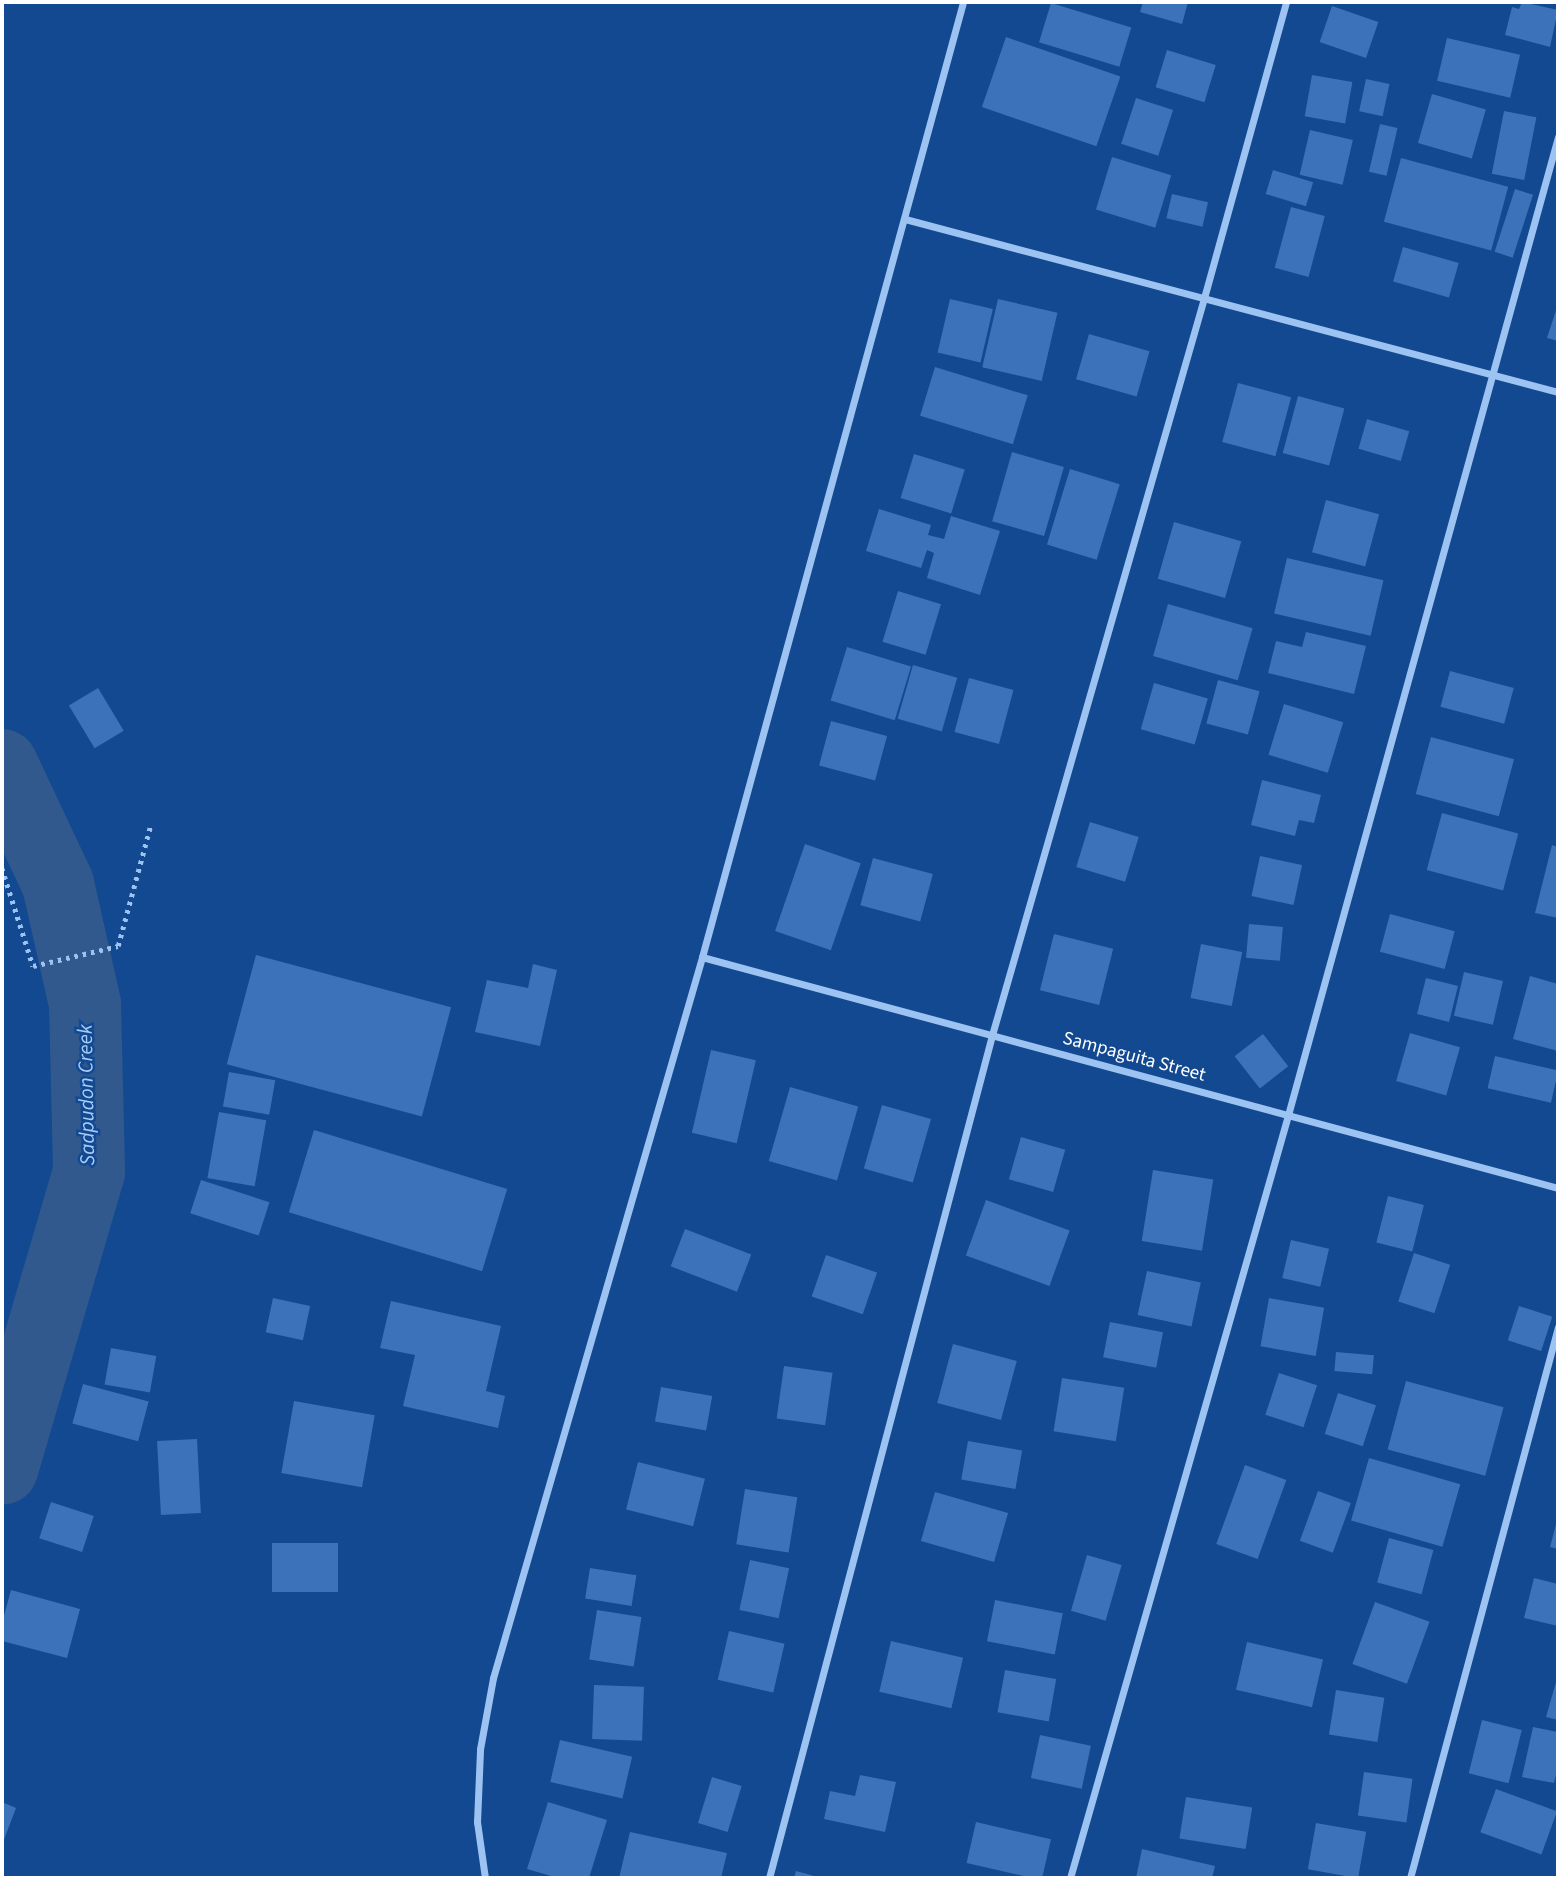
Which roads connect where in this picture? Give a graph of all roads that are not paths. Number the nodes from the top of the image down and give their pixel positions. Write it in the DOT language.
graph roads {
  1 [pos="963,2"];
  2 [pos="1286,2"];
  3 [pos="1558,137"];
  4 [pos="905,219"];
  5 [pos="1204,298"];
  6 [pos="1493,375"];
  7 [pos="1558,392"];
  8 [pos="702,957"];
  9 [pos="992,1035"];
  10 [pos="1288,1115"];
  11 [pos="1558,1188"];
  12 [pos="1558,1327"];
  13 [pos="485,1878"];
  14 [pos="769,1878"];
  15 [pos="1070,1878"];
  16 [pos="1410,1878"];
  1 -- 4 [label="street"];
  2 -- 5 [label="street"];
  3 -- 6 [label="street"];
  4 -- 5 [label="street"];
  4 -- 8 [label="street"];
  5 -- 6 [label="street"];
  5 -- 9 [label="street"];
  6 -- 7 [label="street"];
  6 -- 10 [label="street"];
  8 -- 9 [label="street, Sampaguita Street"];
  8 -- 13 [label="street"];
  9 -- 10 [label="street, Sampaguita Street"];
  9 -- 14 [label="street"];
  10 -- 11 [label="street, Sampaguita Street"];
  10 -- 15 [label="street"];
  12 -- 16 [label="street"];
}
